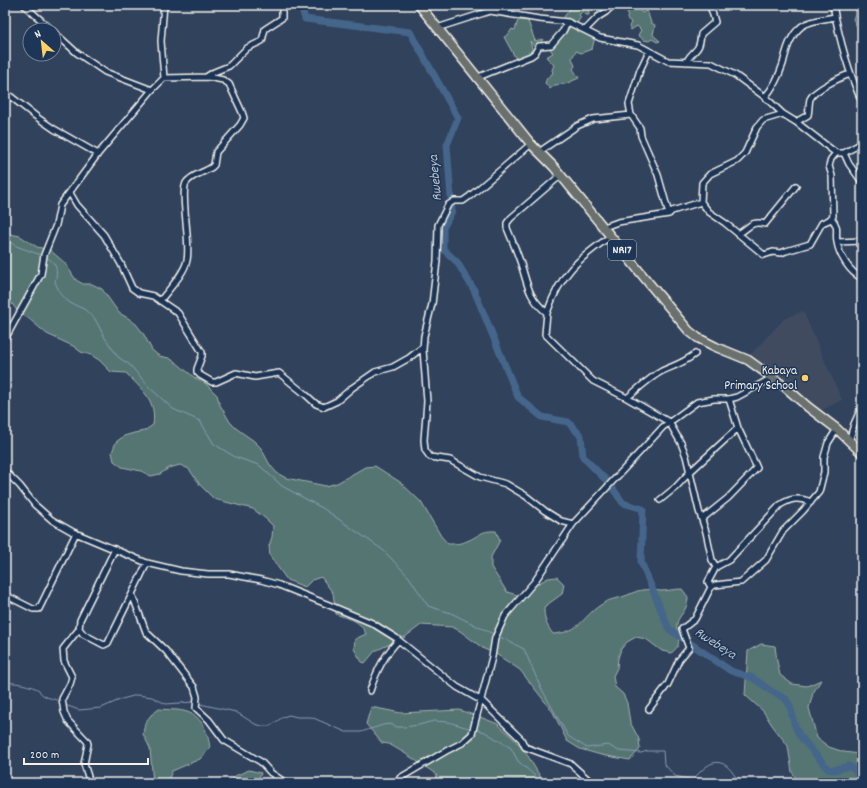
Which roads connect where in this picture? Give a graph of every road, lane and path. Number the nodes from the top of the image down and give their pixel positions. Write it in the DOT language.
graph roads {
  1 [pos="24,5"];
  2 [pos="164,5"];
  3 [pos="282,5"];
  4 [pos="419,5"];
  5 [pos="612,5"];
  6 [pos="710,5"];
  7 [pos="833,5"];
  8 [pos="835,17"];
  9 [pos="43,22"];
  10 [pos="568,22"];
  11 [pos="437,28"];
  12 [pos="585,30"];
  13 [pos="62,39"];
  14 [pos="649,51"];
  15 [pos="686,62"];
  16 [pos="851,74"];
  17 [pos="206,77"];
  18 [pos="164,78"];
  19 [pos="476,78"];
  20 [pos="152,90"];
  21 [pos="5,92"];
  22 [pos="765,97"];
  23 [pos="862,102"];
  24 [pos="784,114"];
  25 [pos="630,115"];
  26 [pos="796,122"];
  27 [pos="862,143"];
  28 [pos="531,144"];
  29 [pos="540,152"];
  30 [pos="844,152"];
  31 [pos="836,153"];
  32 [pos="98,154"];
  33 [pos="561,175"];
  34 [pos="862,182"];
  35 [pos="796,186"];
  36 [pos="70,193"];
  37 [pos="701,202"];
  38 [pos="669,214"];
  39 [pos="831,218"];
  40 [pos="604,227"];
  41 [pos="738,234"];
  42 [pos="611,236"];
  43 [pos="862,241"];
  44 [pos="837,242"];
  45 [pos="862,278"];
  46 [pos="160,301"];
  47 [pos="547,313"];
  48 [pos="5,339"];
  49 [pos="423,347"];
  50 [pos="695,354"];
  51 [pos="772,378"];
  52 [pos="627,398"];
  53 [pos="728,399"];
  54 [pos="862,406"];
  55 [pos="670,422"];
  56 [pos="738,428"];
  57 [pos="837,430"];
  58 [pos="849,442"];
  59 [pos="862,453"];
  60 [pos="5,471"];
  61 [pos="690,472"];
  62 [pos="660,500"];
  63 [pos="811,502"];
  64 [pos="702,519"];
  65 [pos="574,524"];
  66 [pos="76,533"];
  67 [pos="115,549"];
  68 [pos="147,563"];
  69 [pos="716,567"];
  70 [pos="711,587"];
  71 [pos="132,594"];
  72 [pos="5,595"];
  73 [pos="79,629"];
  74 [pos="398,641"];
  75 [pos="370,691"];
  76 [pos="482,701"];
  77 [pos="649,709"];
  78 [pos="90,783"];
  79 [pos="286,783"];
  80 [pos="395,783"];
  81 [pos="592,783"];
  1 -- 9 [label="street"];
  2 -- 18 [label="street"];
  3 -- 17 [label="street"];
  4 -- 11 [label="main road, NR17"];
  5 -- 12 [label="street"];
  6 -- 15 [label="street"];
  7 -- 8 [label="street"];
  8 -- 16 [label="street"];
  8 -- 22 [label="street"];
  10 -- 11 [label="street"];
  10 -- 12 [label="street"];
  10 -- 19 [label="street"];
  11 -- 19 [label="main road, NR17"];
  12 -- 14 [label="street"];
  13 -- 20 [label="street"];
  14 -- 15 [label="street"];
  14 -- 25 [label="street"];
  15 -- 22 [label="street"];
  16 -- 23 [label="street"];
  16 -- 26 [label="street"];
  17 -- 18 [label="street"];
  17 -- 46 [label="street"];
  18 -- 20 [label="street"];
  19 -- 28 [label="main road, NR17"];
  20 -- 32 [label="street"];
  21 -- 32 [label="street"];
  22 -- 24 [label="street"];
  24 -- 26 [label="street"];
  24 -- 37 [label="street"];
  25 -- 29 [label="street"];
  25 -- 38 [label="street"];
  26 -- 31 [label="street"];
  27 -- 30 [label="street"];
  28 -- 29 [label="main road, NR17"];
  28 -- 49 [label="street"];
  29 -- 33 [label="main road, NR17"];
  30 -- 31 [label="street"];
  30 -- 34 [label="street"];
  31 -- 39 [label="street"];
  32 -- 36 [label="street"];
  33 -- 40 [label="main road, NR17"];
  33 -- 47 [label="street"];
  35 -- 41 [label="street"];
  36 -- 46 [label="street"];
  36 -- 48 [label="street"];
  37 -- 38 [label="street"];
  37 -- 41 [label="street"];
  38 -- 40 [label="street"];
  39 -- 41 [label="street"];
  39 -- 44 [label="street"];
  40 -- 42 [label="main road, NR17"];
  42 -- 47 [label="street"];
  42 -- 51 [label="main road, NR17"];
  43 -- 44 [label="street"];
  44 -- 45 [label="street"];
  46 -- 49 [label="street"];
  47 -- 52 [label="street"];
  49 -- 65 [label="street"];
  50 -- 52 [label="street"];
  51 -- 53 [label="street"];
  51 -- 57 [label="main road, NR17"];
  52 -- 55 [label="street"];
  53 -- 55 [label="street"];
  53 -- 56 [label="street"];
  54 -- 58 [label="street"];
  55 -- 61 [label="street"];
  55 -- 65 [label="street"];
  56 -- 61 [label="street"];
  56 -- 64 [label="street"];
  57 -- 58 [label="main road, NR17"];
  57 -- 63 [label="street"];
  58 -- 59 [label="main road, NR17"];
  60 -- 66 [label="street"];
  61 -- 62 [label="street"];
  61 -- 64 [label="street"];
  63 -- 69 [label="street"];
  63 -- 70 [label="street"];
  64 -- 69 [label="street"];
  65 -- 76 [label="street"];
  66 -- 67 [label="street"];
  66 -- 72 [label="street"];
  67 -- 68 [label="street"];
  67 -- 73 [label="street"];
  68 -- 71 [label="street"];
  68 -- 74 [label="street"];
  69 -- 70 [label="street"];
  70 -- 77 [label="street"];
  71 -- 73 [label="street"];
  71 -- 79 [label="street"];
  73 -- 78 [label="street"];
  74 -- 75 [label="street"];
  74 -- 76 [label="street"];
  76 -- 80 [label="street"];
  76 -- 81 [label="street"];
}
